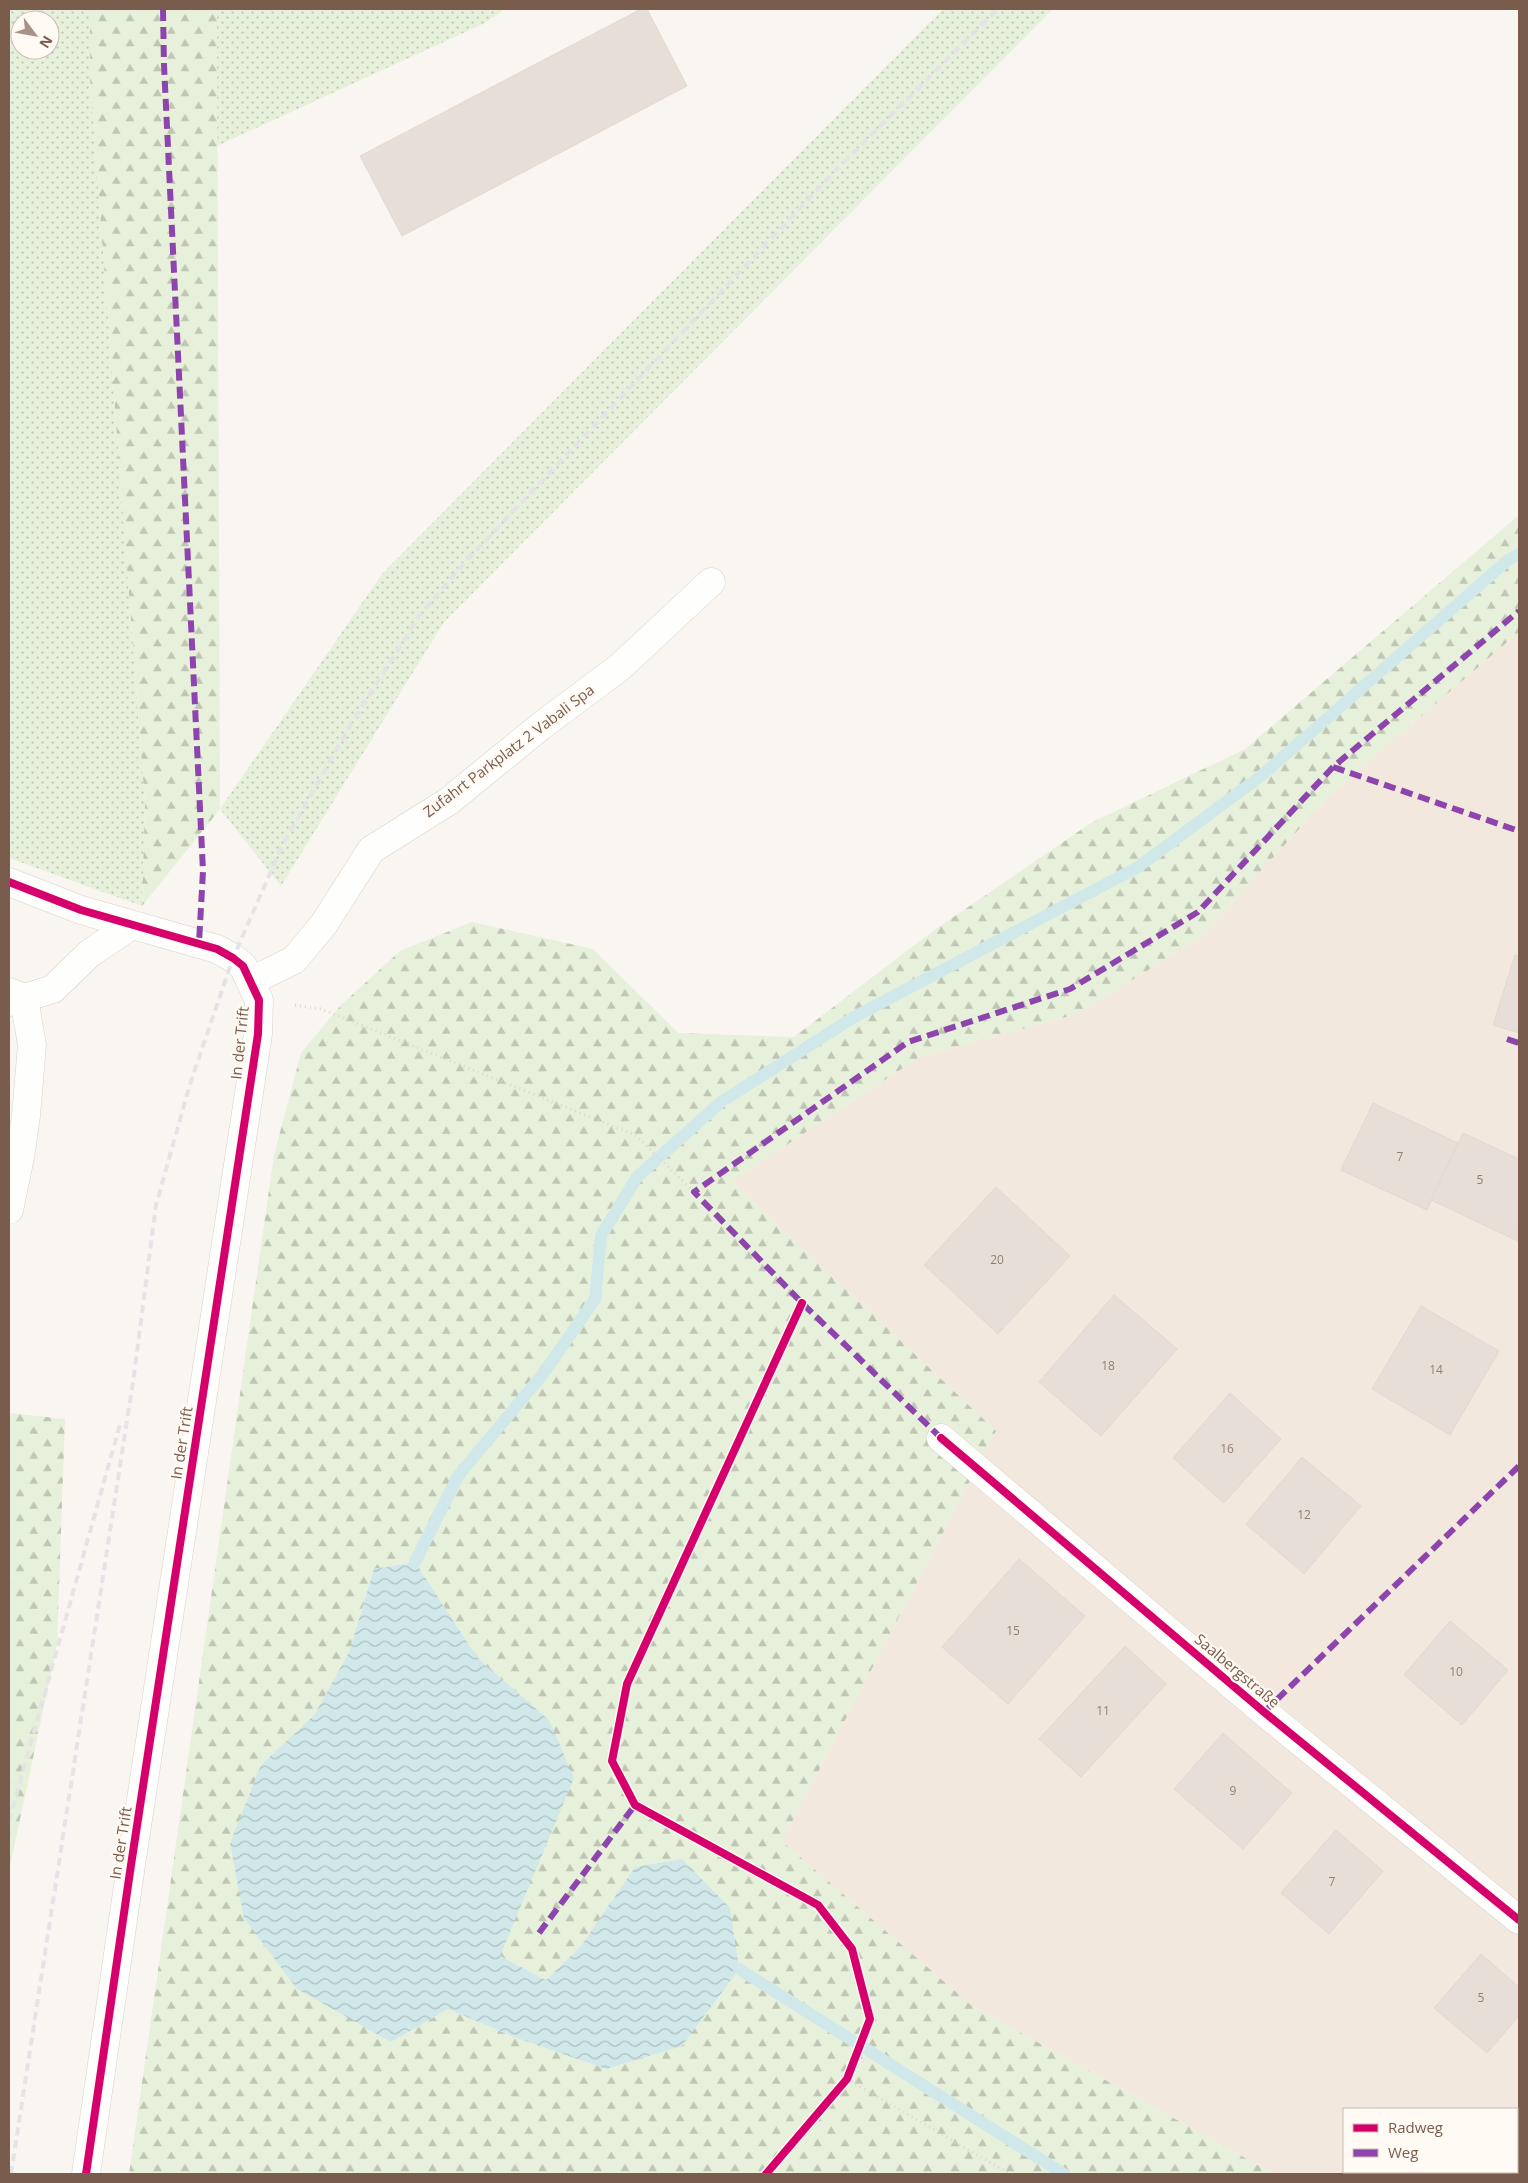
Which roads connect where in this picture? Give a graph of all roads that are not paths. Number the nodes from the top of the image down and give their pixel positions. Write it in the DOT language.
graph roads {
  1 [pos="711,582"];
  2 [pos="9,882"];
  3 [pos="132,925"];
  4 [pos="255,991"];
  5 [pos="14,997"];
  6 [pos="9,1210"];
  7 [pos="941,1438"];
  8 [pos="1519,1920"];
  9 [pos="86,2174"];
  1 -- 4 [label="street, Zufahrt Parkplatz 2 Vabali Spa"];
  2 -- 3 [label="street"];
  3 -- 4 [label="street"];
  3 -- 5 [label="street"];
  4 -- 9 [label="street, In der Trift"];
  5 -- 6 [label="street"];
  7 -- 8 [label="street, Saalbergstraße"];
}
